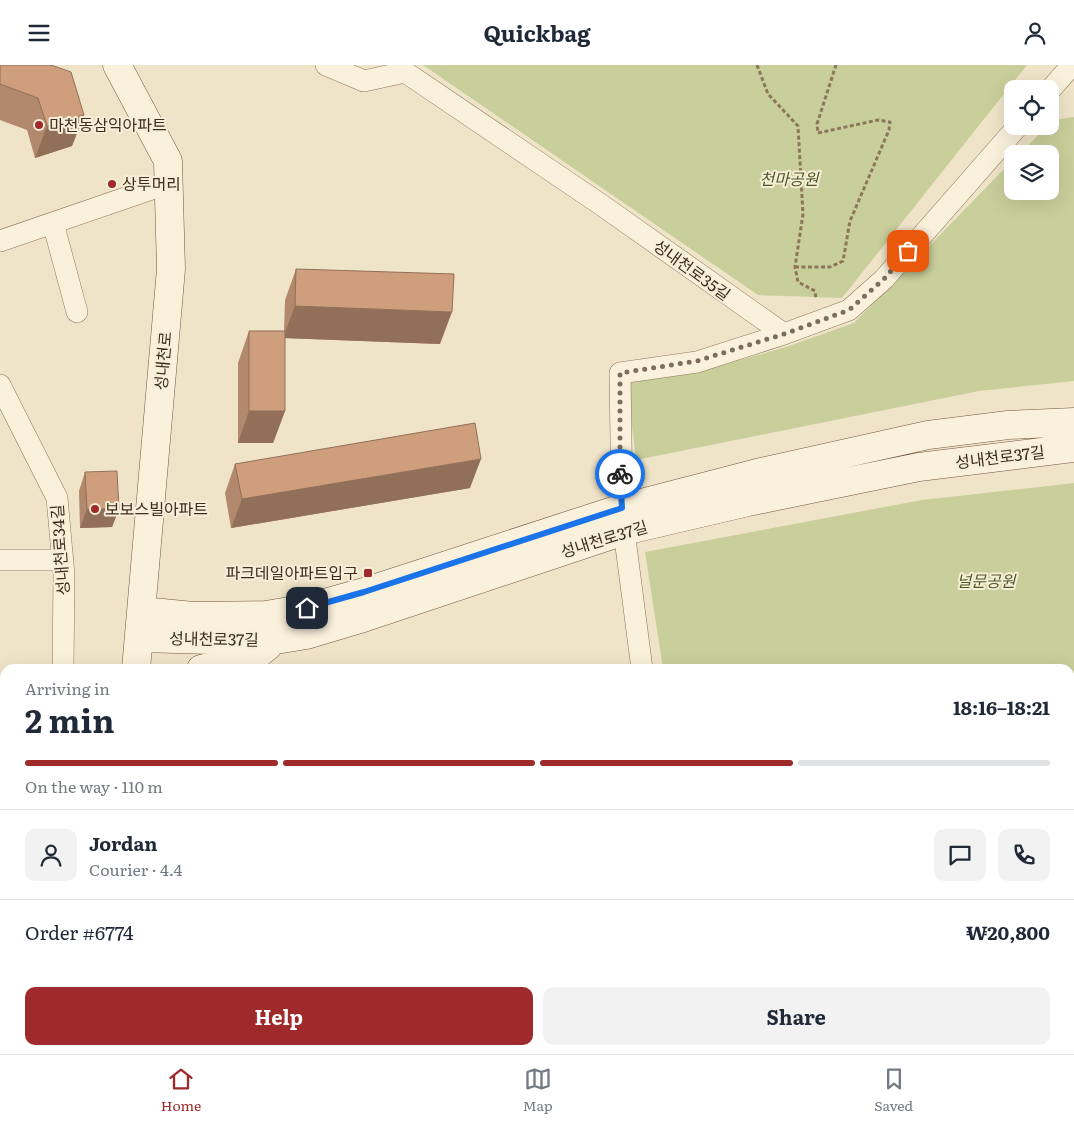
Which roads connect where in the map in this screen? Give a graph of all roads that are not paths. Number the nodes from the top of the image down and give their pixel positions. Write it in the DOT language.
graph roads {
  1 [pos="117,65"];
  2 [pos="326,65"];
  3 [pos="1072,65"];
  4 [pos="405,69"];
  5 [pos="1059,80"];
  6 [pos="1010,135"];
  7 [pos="168,183"];
  8 [pos="53,223"];
  9 [pos="0,241"];
  10 [pos="76,311"];
  11 [pos="784,334"];
  12 [pos="0,385"];
  13 [pos="1074,422"];
  14 [pos="1074,448"];
  15 [pos="623,519"];
  16 [pos="0,560"];
  17 [pos="63,560"];
  18 [pos="141,624"];
  19 [pos="276,640"];
  20 [pos="63,664"];
  21 [pos="137,664"];
  22 [pos="220,664"];
  23 [pos="641,664"];
  1 -- 7 [label="main road, 성내천로"];
  2 -- 4 [label="street, 성내천로35길"];
  3 -- 5 [label="street"];
  4 -- 11 [label="street, 성내천로35길"];
  6 -- 11 [label="street"];
  7 -- 8 [label="street"];
  7 -- 18 [label="main road, 성내천로"];
  8 -- 9 [label="street"];
  8 -- 10 [label="street"];
  11 -- 15 [label="street"];
  12 -- 17 [label="street, 성내천로34길"];
  13 -- 15 [label="main road, 성내천로37길"];
  14 -- 15 [label="main road, 성내천로37길"];
  15 -- 18 [label="main road, 성내천로37길"];
  15 -- 19 [label="main road, 성내천로37길"];
  15 -- 23 [label="street"];
  16 -- 17 [label="street"];
  17 -- 20 [label="street, 성내천로34길"];
  18 -- 19 [label="main road, 성내천로37길"];
  18 -- 21 [label="main road, 성내천로"];
  19 -- 22 [label="main road"];
}
